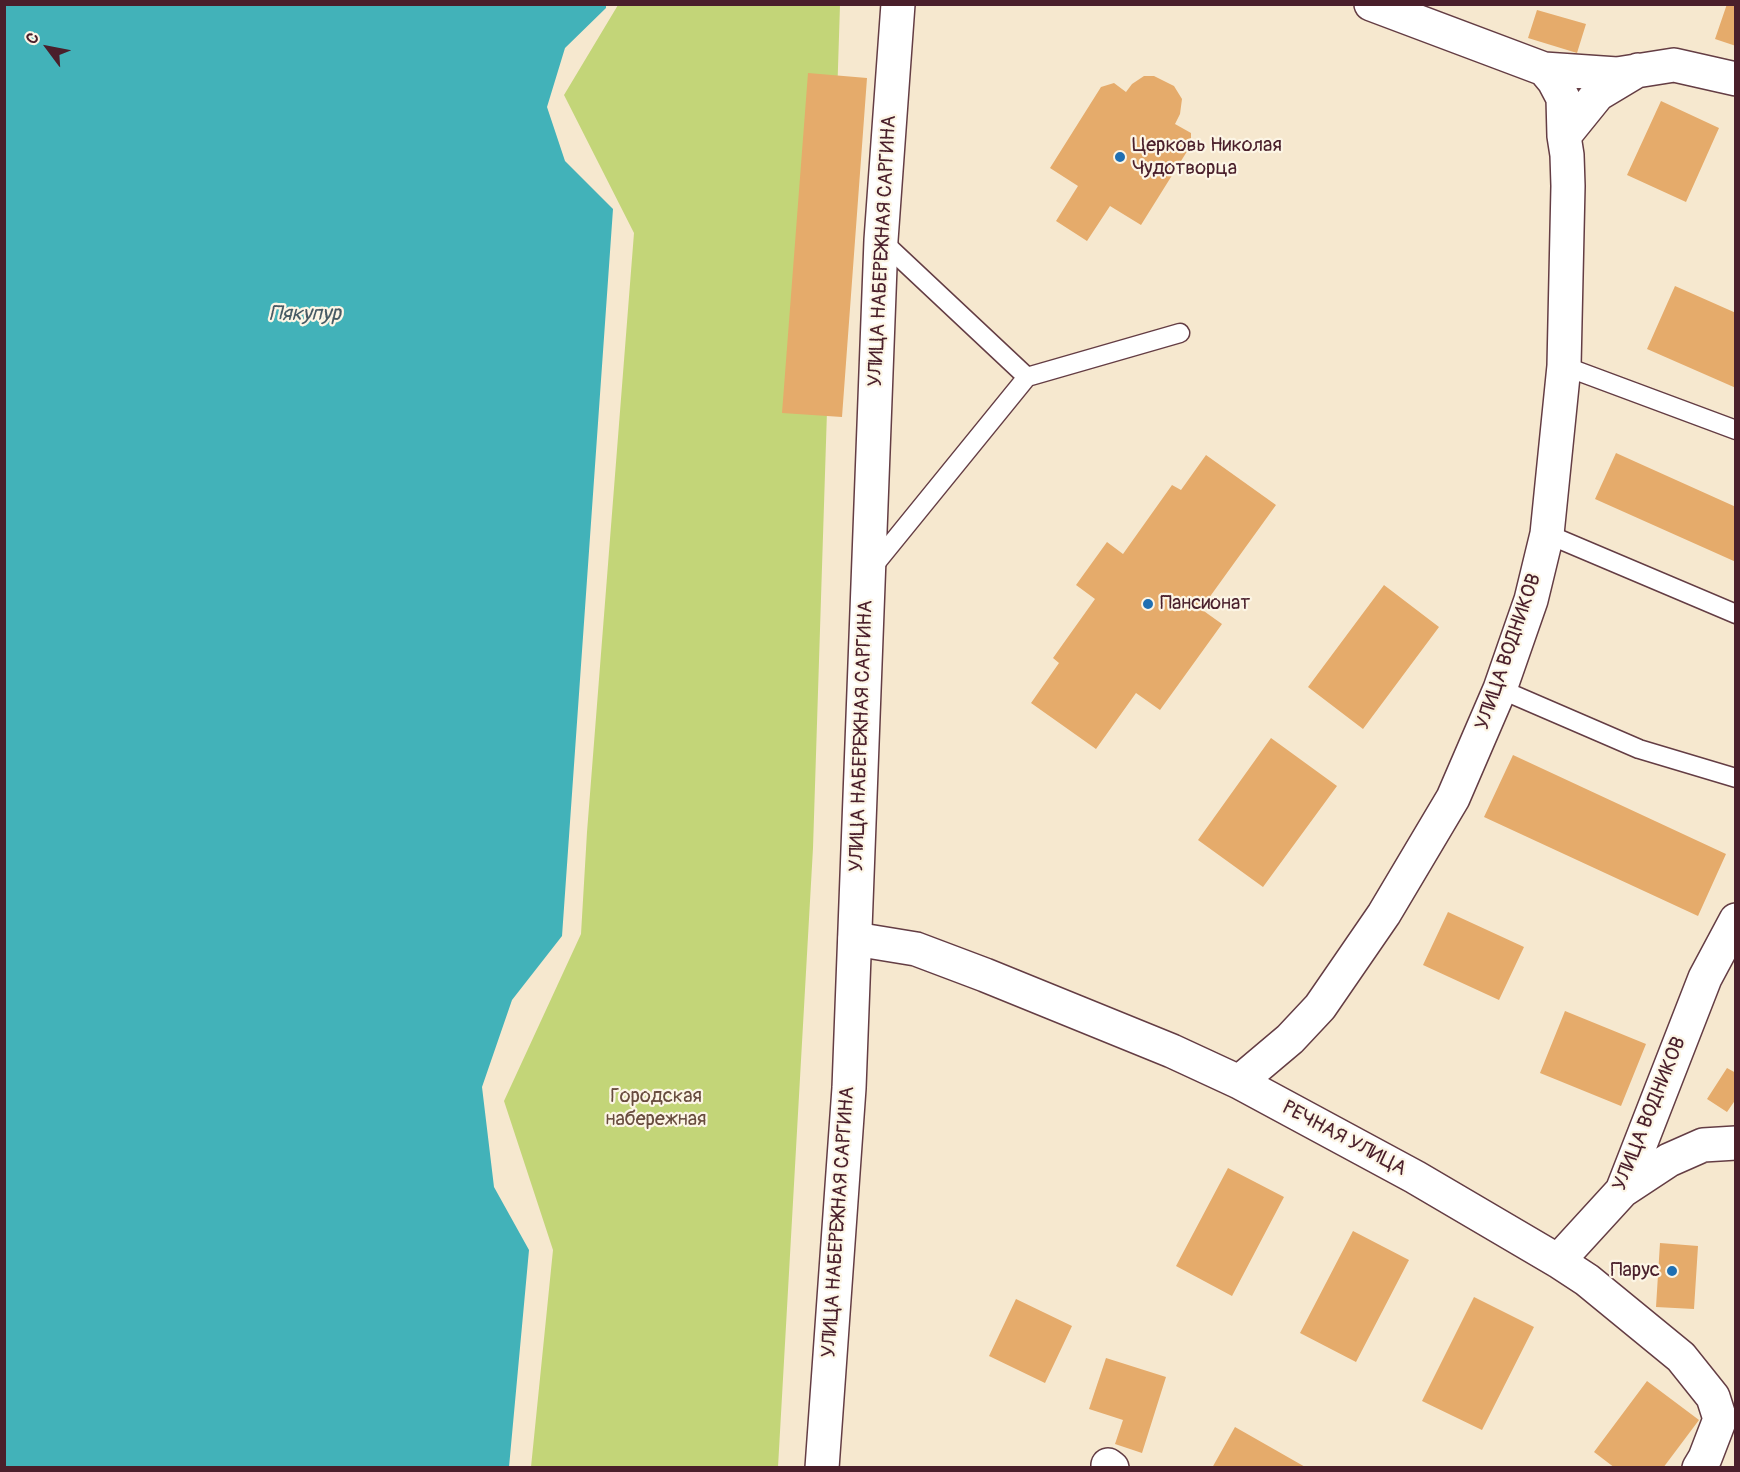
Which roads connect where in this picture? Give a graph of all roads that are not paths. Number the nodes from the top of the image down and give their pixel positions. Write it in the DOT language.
graph roads {
  1 [pos="898,4"];
  2 [pos="1371,4"];
  3 [pos="1544,69"];
  4 [pos="1638,70"];
  5 [pos="1736,79"];
  6 [pos="1564,136"];
  7 [pos="881,240"];
  8 [pos="1180,333"];
  9 [pos="1564,366"];
  10 [pos="1027,376"];
  11 [pos="1736,430"];
  12 [pos="1547,534"];
  13 [pos="868,572"];
  14 [pos="1736,614"];
  15 [pos="1500,689"];
  16 [pos="1736,778"];
  17 [pos="1736,920"];
  18 [pos="855,939"];
  19 [pos="1239,1082"];
  20 [pos="1736,1143"];
  21 [pos="1622,1191"];
  22 [pos="1558,1261"];
  23 [pos="822,1467"];
  24 [pos="1700,1467"];
  1 -- 7 [label="street, УЛИЦА НАБЕРЕЖНАЯ САРГИНА"];
  2 -- 3 [label="street"];
  3 -- 4 [label="street"];
  3 -- 6 [label="street, УЛИЦА ВОДНИКОВ"];
  4 -- 5 [label="street"];
  4 -- 6 [label="street"];
  6 -- 9 [label="street, УЛИЦА ВОДНИКОВ"];
  7 -- 10 [label="lane"];
  7 -- 13 [label="street, УЛИЦА НАБЕРЕЖНАЯ САРГИНА"];
  8 -- 10 [label="lane"];
  9 -- 11 [label="lane"];
  9 -- 12 [label="street, УЛИЦА ВОДНИКОВ"];
  10 -- 13 [label="lane"];
  12 -- 14 [label="lane"];
  12 -- 15 [label="street, УЛИЦА ВОДНИКОВ"];
  13 -- 18 [label="street, УЛИЦА НАБЕРЕЖНАЯ САРГИНА"];
  15 -- 16 [label="lane"];
  15 -- 19 [label="street, УЛИЦА ВОДНИКОВ"];
  17 -- 21 [label="street, УЛИЦА ВОДНИКОВ"];
  18 -- 19 [label="street, РЕЧНАЯ УЛИЦА"];
  18 -- 23 [label="street, УЛИЦА НАБЕРЕЖНАЯ САРГИНА"];
  19 -- 22 [label="street, РЕЧНАЯ УЛИЦА"];
  20 -- 21 [label="street"];
  21 -- 22 [label="street, УЛИЦА ВОДНИКОВ"];
  22 -- 24 [label="street, РЕЧНАЯ УЛИЦА"];
}
